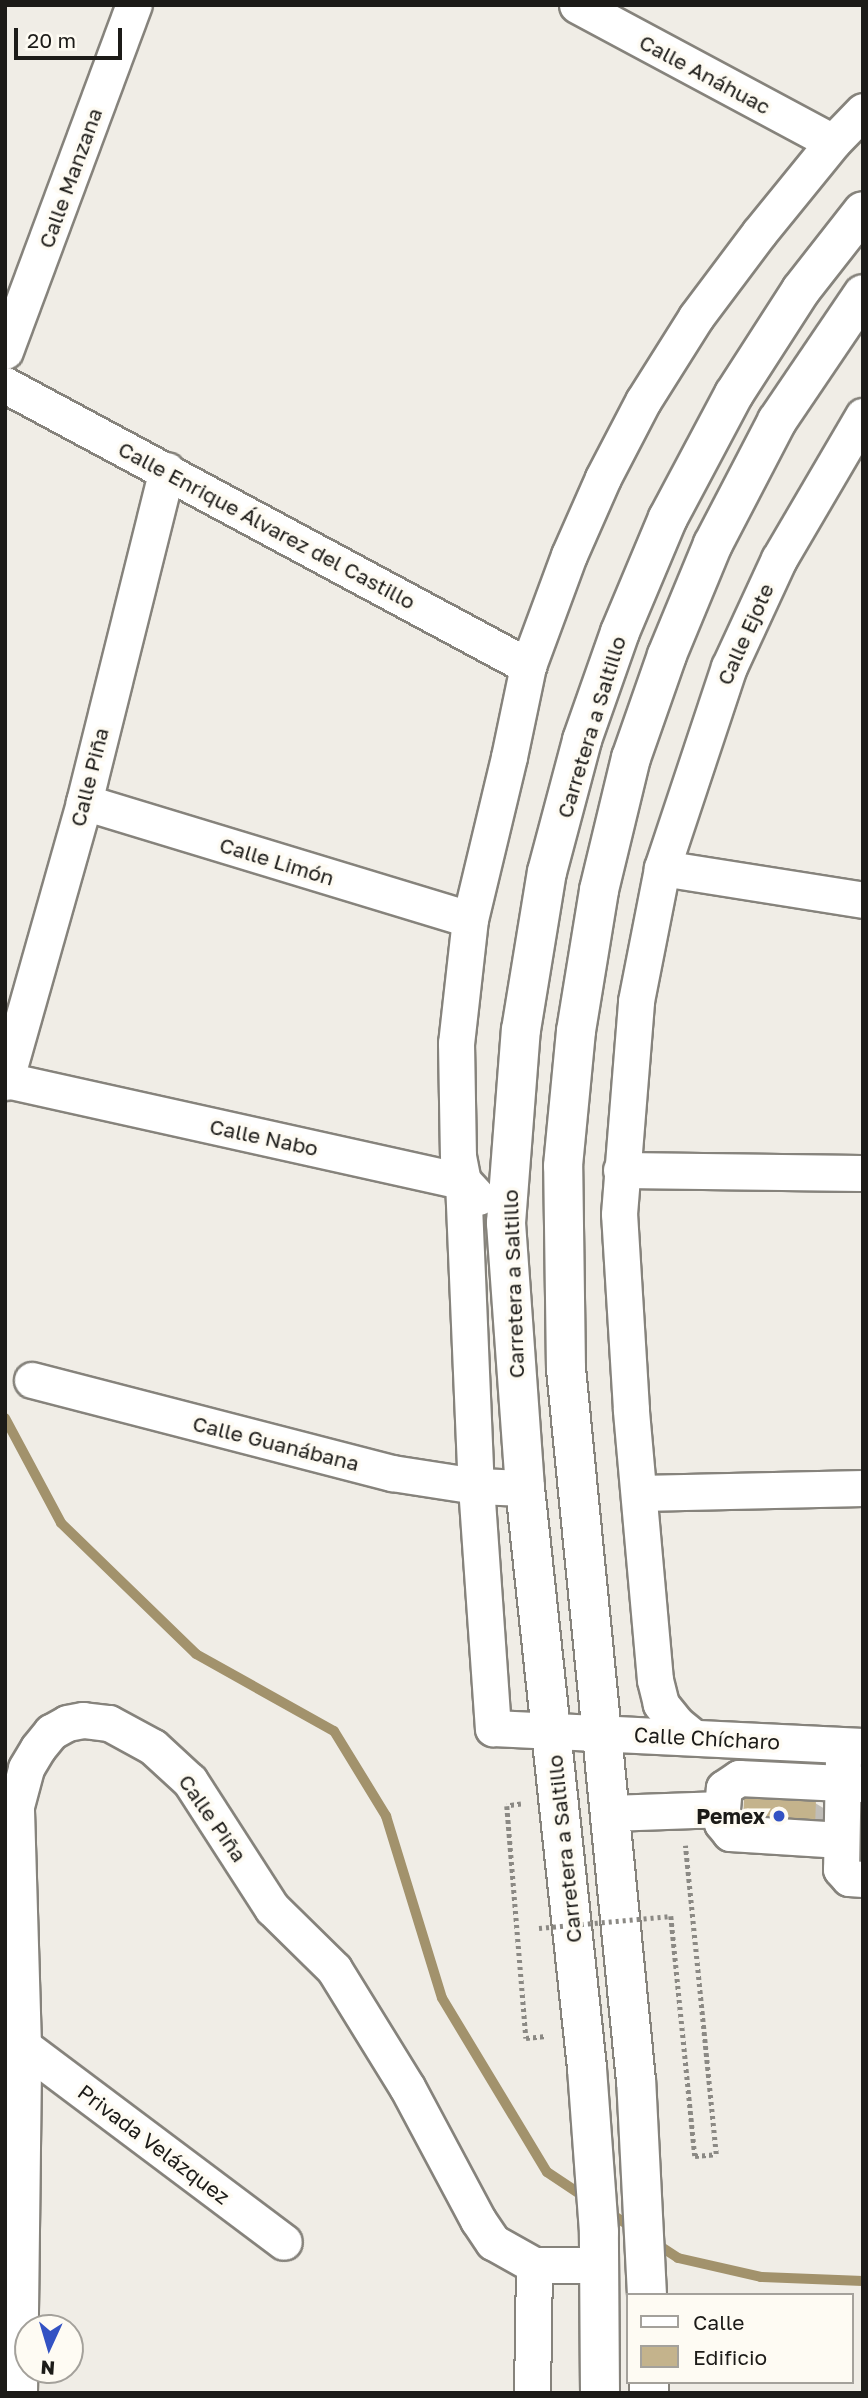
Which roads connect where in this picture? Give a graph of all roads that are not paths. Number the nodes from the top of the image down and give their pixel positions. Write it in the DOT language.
graph roads {
  1 [pos="134,5"];
  2 [pos="577,5"];
  3 [pos="863,111"];
  4 [pos="833,142"];
  5 [pos="863,211"];
  6 [pos="863,294"];
  7 [pos="5,351"];
  8 [pos="5,385"];
  9 [pos="863,416"];
  10 [pos="167,470"];
  11 [pos="528,666"];
  12 [pos="84,802"];
  13 [pos="662,868"];
  14 [pos="863,900"];
  15 [pos="470,919"];
  16 [pos="6,1081"];
  17 [pos="621,1170"];
  18 [pos="863,1173"];
  19 [pos="463,1181"];
  20 [pos="506,1223"];
  21 [pos="32,1380"];
  22 [pos="476,1486"];
  23 [pos="525,1488"];
  24 [pos="863,1489"];
  25 [pos="640,1493"];
  26 [pos="552,1731"];
  27 [pos="603,1733"];
  28 [pos="692,1736"];
  29 [pos="853,1745"];
  30 [pos="852,1784"];
  31 [pos="722,1809"];
  32 [pos="610,1813"];
  33 [pos="841,1840"];
  34 [pos="863,1879"];
  35 [pos="23,2046"];
  36 [pos="284,2242"];
  37 [pos="599,2248"];
  38 [pos="534,2265"];
  39 [pos="647,2289"];
  40 [pos="19,2393"];
  41 [pos="532,2393"];
  42 [pos="600,2393"];
  1 -- 7 [label="street, Calle Manzana"];
  2 -- 4 [label="street, Calle Anáhuac"];
  3 -- 4 [label="street"];
  4 -- 11 [label="street"];
  5 -- 20 [label="main road, Carretera a Saltillo"];
  6 -- 27 [label="main road"];
  8 -- 10 [label="street, Calle Enrique Álvarez del Castillo"];
  9 -- 13 [label="street, Calle Ejote"];
  10 -- 11 [label="street, Calle Enrique Álvarez del Castillo"];
  10 -- 12 [label="street, Calle Piña"];
  11 -- 15 [label="street"];
  12 -- 15 [label="street, Calle Limón"];
  12 -- 16 [label="street, Calle Piña"];
  13 -- 14 [label="street"];
  13 -- 17 [label="street, Calle Ejote"];
  15 -- 19 [label="street"];
  16 -- 19 [label="street, Calle Nabo"];
  17 -- 18 [label="street"];
  17 -- 25 [label="street, Calle Ejote"];
  19 -- 20 [label="street"];
  19 -- 22 [label="street"];
  20 -- 23 [label="main road, Carretera a Saltillo"];
  21 -- 22 [label="street, Calle Guanábana"];
  22 -- 23 [label="street, Calle Guanábana"];
  22 -- 26 [label="street, Calle Chícharo"];
  23 -- 26 [label="main road, Carretera a Saltillo"];
  24 -- 25 [label="street"];
  25 -- 28 [label="street, Calle Ejote"];
  26 -- 27 [label="street, Calle Chícharo"];
  26 -- 37 [label="main road, Carretera a Saltillo"];
  27 -- 28 [label="street, Calle Chícharo"];
  27 -- 32 [label="main road"];
  28 -- 29 [label="street, Calle Chícharo"];
  29 -- 30 [label="street"];
  30 -- 31 [label="street"];
  30 -- 33 [label="street"];
  31 -- 32 [label="street"];
  31 -- 33 [label="street"];
  32 -- 39 [label="main road"];
  33 -- 34 [label="street"];
  35 -- 36 [label="street, Privada Velázquez"];
  35 -- 38 [label="street, Calle Piña"];
  35 -- 40 [label="street, Calle Piña"];
  37 -- 38 [label="street, Calle Piña"];
  37 -- 42 [label="main road, Carretera a Saltillo"];
  38 -- 41 [label="street"];
}
